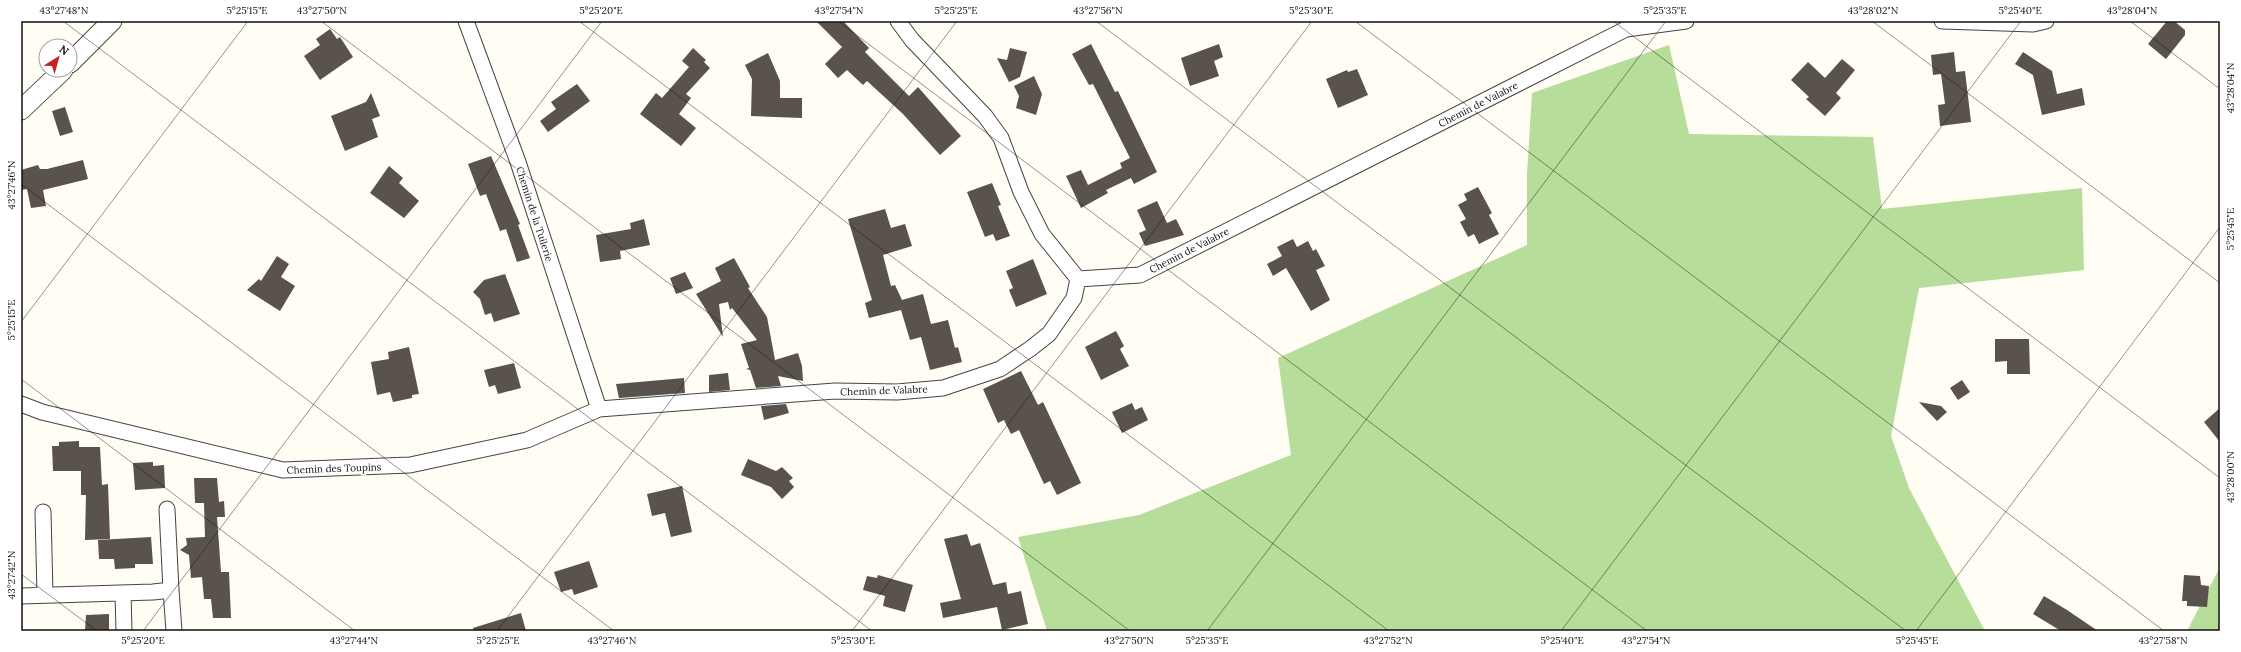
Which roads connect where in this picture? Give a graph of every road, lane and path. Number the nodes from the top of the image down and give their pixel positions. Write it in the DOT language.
graph roads {
  1 [pos="112,21"];
  2 [pos="466,21"];
  3 [pos="898,21"];
  4 [pos="1686,21"];
  5 [pos="1942,21"];
  6 [pos="2046,21"];
  7 [pos="78,55"];
  8 [pos="55,78"];
  9 [pos="21,110"];
  10 [pos="1078,279"];
  11 [pos="21,404"];
  12 [pos="599,409"];
  13 [pos="167,509"];
  14 [pos="43,512"];
  15 [pos="171,590"];
  16 [pos="123,593"];
  17 [pos="45,595"];
  18 [pos="21,596"];
  19 [pos="124,631"];
  20 [pos="174,631"];
  1 -- 7 [label="street"];
  2 -- 12 [label="street, Chemin de la Tuilerie"];
  3 -- 10 [label="street"];
  4 -- 10 [label="street, Chemin de Valabre"];
  5 -- 6 [label="street"];
  8 -- 9 [label="street"];
  10 -- 12 [label="street, Chemin de Valabre"];
  11 -- 12 [label="street, Chemin des Toupins"];
  13 -- 15 [label="street"];
  14 -- 17 [label="street"];
  15 -- 16 [label="street"];
  15 -- 20 [label="street"];
  16 -- 17 [label="street"];
  16 -- 19 [label="street"];
  17 -- 18 [label="street"];
}
